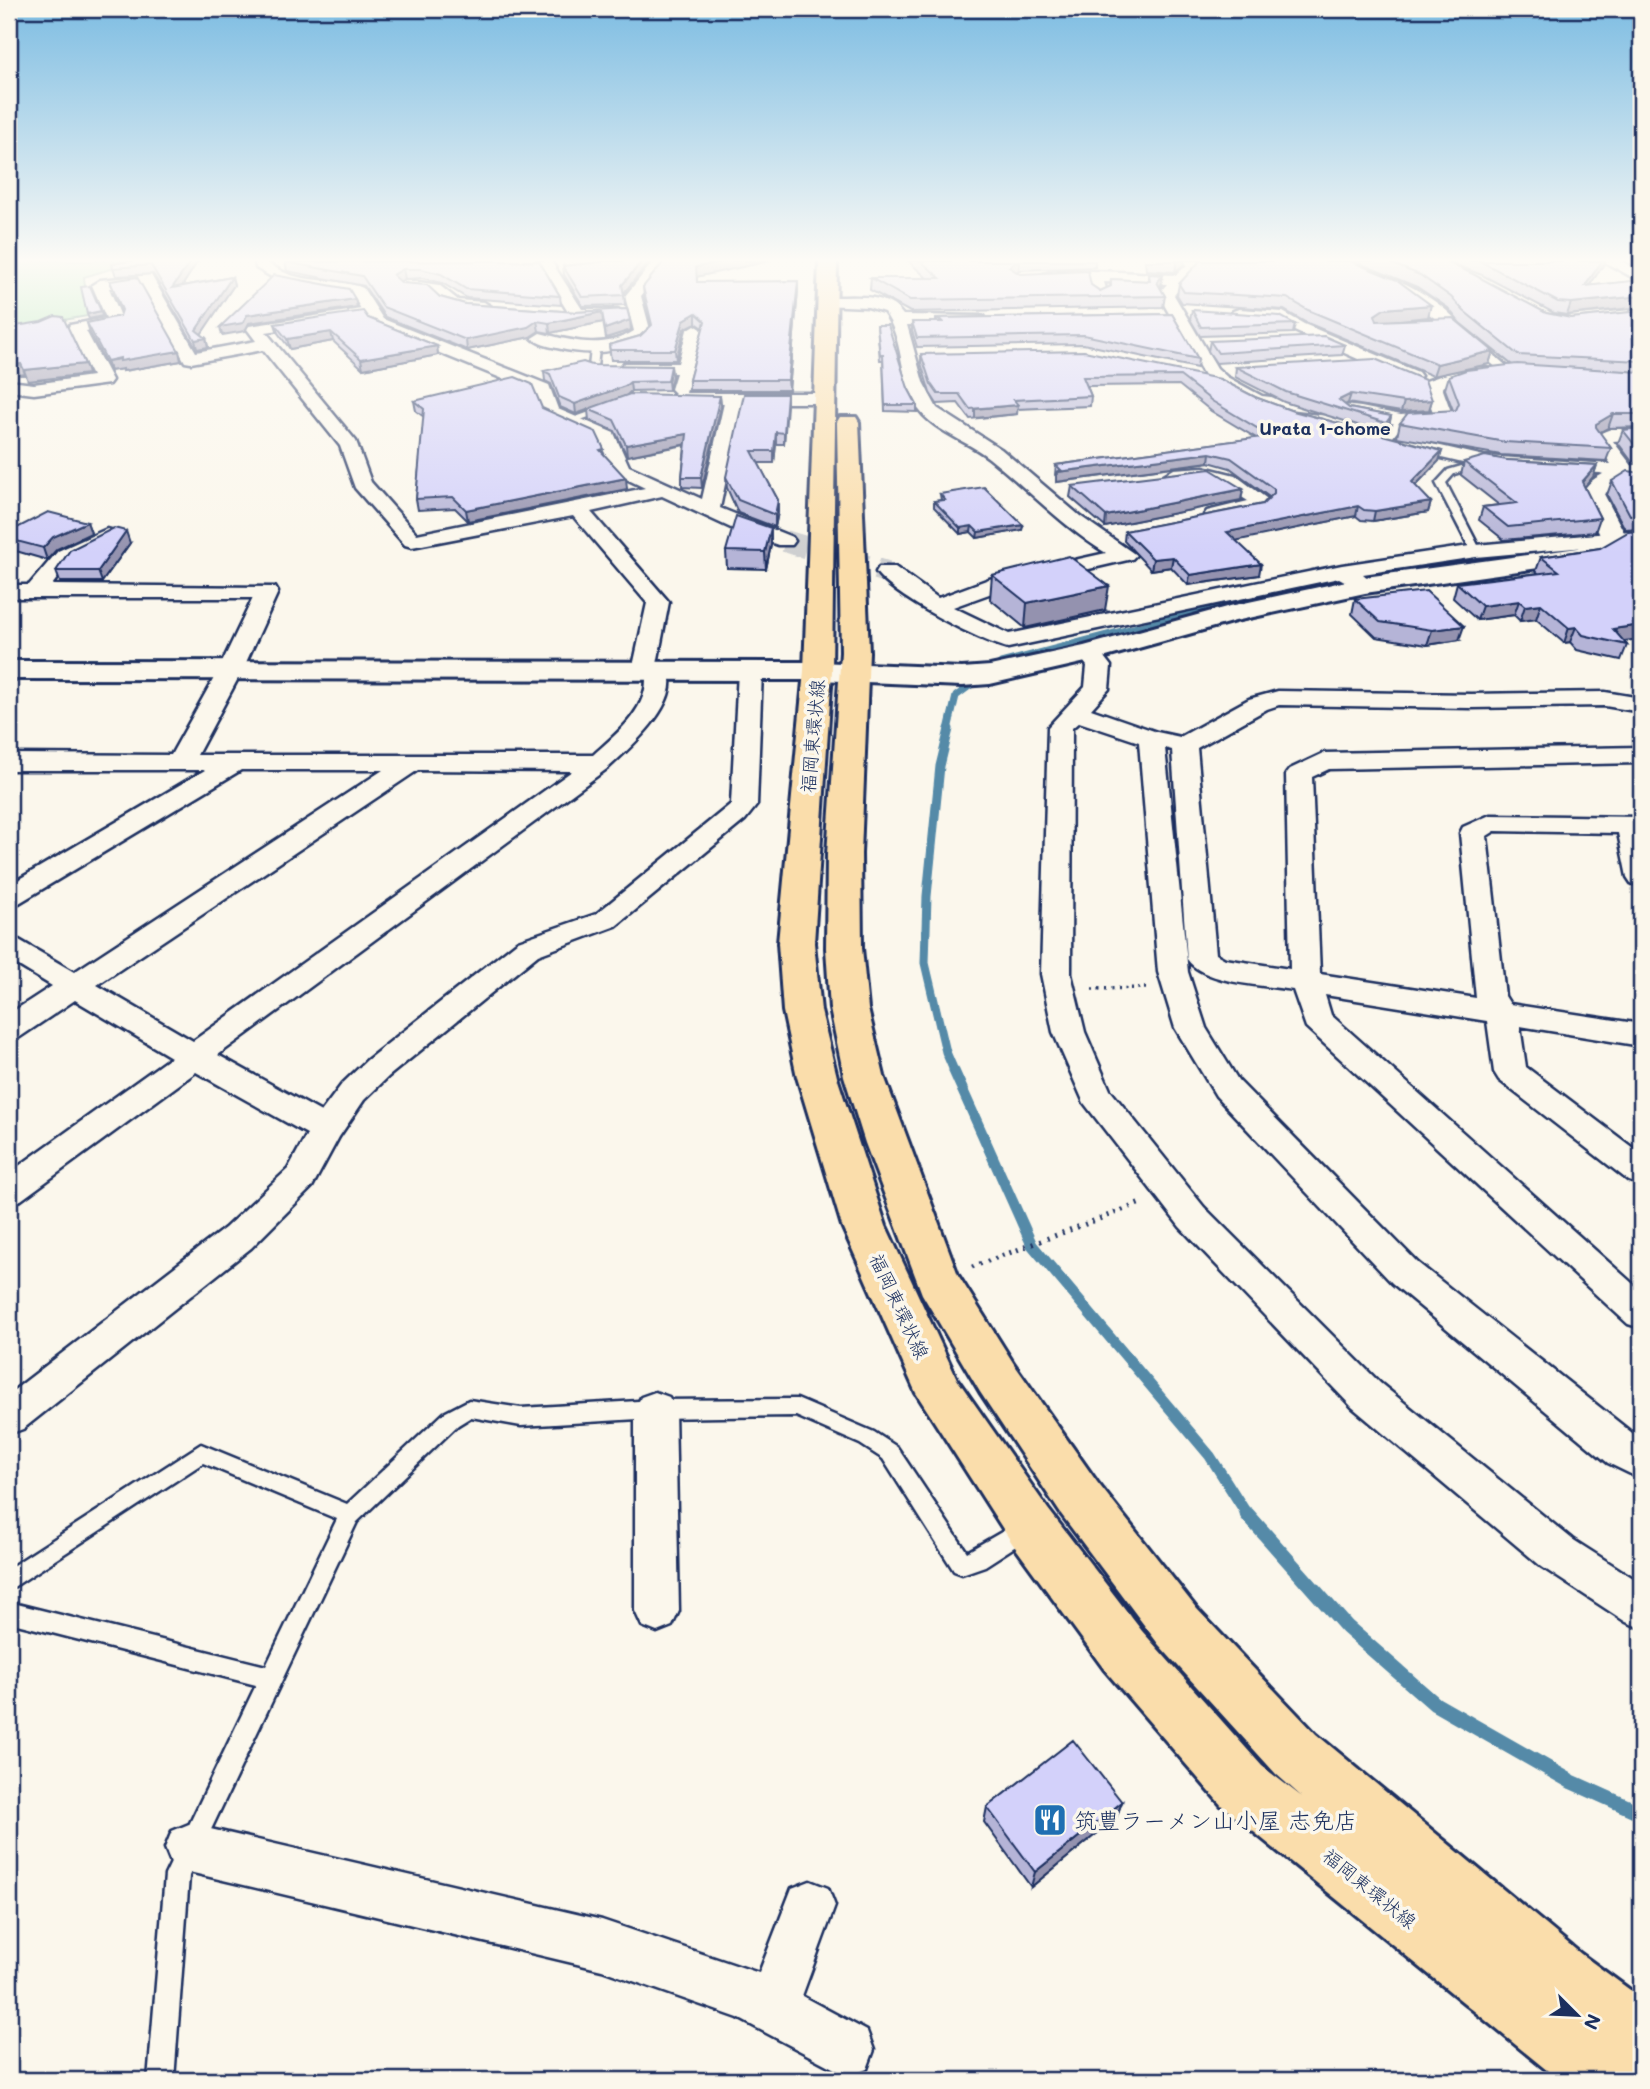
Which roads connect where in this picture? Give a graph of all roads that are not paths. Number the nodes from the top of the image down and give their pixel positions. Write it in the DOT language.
graph roads {
  1 [pos="92,358"];
  2 [pos="280,358"];
  3 [pos="467,358"];
  4 [pos="598,358"];
  5 [pos="688,358"];
  6 [pos="836,358"];
  7 [pos="913,358"];
  8 [pos="1204,358"];
  9 [pos="1372,358"];
  10 [pos="1493,358"];
  11 [pos="1378,361"];
  12 [pos="1341,363"];
  13 [pos="685,368"];
  14 [pos="1508,372"];
  15 [pos="1532,373"];
  16 [pos="1432,385"];
  17 [pos="9,386"];
  18 [pos="1333,389"];
  19 [pos="836,398"];
  20 [pos="734,399"];
  21 [pos="1261,401"];
  22 [pos="611,407"];
  23 [pos="1362,412"];
  24 [pos="572,420"];
  25 [pos="1401,420"];
  26 [pos="1641,434"];
  27 [pos="1373,436"];
  28 [pos="1484,462"];
  29 [pos="1637,474"];
  30 [pos="1155,478"];
  31 [pos="660,489"];
  32 [pos="1064,489"];
  33 [pos="1038,493"];
  34 [pos="578,509"];
  35 [pos="709,511"];
  36 [pos="1200,517"];
  37 [pos="113,532"];
  38 [pos="1121,533"];
  39 [pos="1641,536"];
  40 [pos="1094,538"];
  41 [pos="1614,538"];
  42 [pos="786,541"];
  43 [pos="1476,551"];
  44 [pos="887,572"];
  45 [pos="1354,578"];
  46 [pos="9,591"];
  47 [pos="35,591"];
  48 [pos="936,607"];
  49 [pos="1075,656"];
  50 [pos="231,669"];
  51 [pos="9,670"];
  52 [pos="651,671"];
  53 [pos="750,671"];
  54 [pos="836,671"];
  55 [pos="1641,705"];
  56 [pos="1074,712"];
  57 [pos="1151,738"];
  58 [pos="1184,745"];
  59 [pos="1641,755"];
  60 [pos="21,762"];
  61 [pos="180,762"];
  62 [pos="236,762"];
  63 [pos="413,762"];
  64 [pos="599,763"];
  65 [pos="9,777"];
  66 [pos="1636,825"];
  67 [pos="1641,877"];
  68 [pos="9,897"];
  69 [pos="9,947"];
  70 [pos="1306,980"];
  71 [pos="75,985"];
  72 [pos="1502,1013"];
  73 [pos="9,1029"];
  74 [pos="1641,1035"];
  75 [pos="192,1055"];
  76 [pos="326,1130"];
  77 [pos="1641,1171"];
  78 [pos="9,1191"];
  79 [pos="1641,1313"];
  80 [pos="655,1409"];
  81 [pos="9,1418"];
  82 [pos="1641,1461"];
  83 [pos="350,1515"];
  84 [pos="1030,1526"];
  85 [pos="9,1580"];
  86 [pos="1641,1606"];
  87 [pos="657,1611"];
  88 [pos="9,1612"];
  89 [pos="271,1678"];
  90 [pos="189,1848"];
  91 [pos="810,1906"];
  92 [pos="772,2008"];
  93 [pos="1641,2038"];
  94 [pos="848,2050"];
  95 [pos="161,2080"];
  96 [pos="1610,2080"];
  1 -- 17 [label="street"];
  2 -- 34 [label="street"];
  3 -- 24 [label="street"];
  4 -- 13 [label="street"];
  5 -- 13 [label="street"];
  6 -- 19 [label="main road, 福岡東環状線"];
  7 -- 33 [label="street"];
  8 -- 21 [label="street"];
  9 -- 11 [label="street"];
  10 -- 14 [label="lane"];
  11 -- 12 [label="street"];
  11 -- 16 [label="street"];
  13 -- 20 [label="street"];
  14 -- 15 [label="lane"];
  14 -- 16 [label="street"];
  16 -- 25 [label="street"];
  18 -- 23 [label="street"];
  19 -- 20 [label="street"];
  19 -- 54 [label="main road, 福岡東環状線"];
  20 -- 35 [label="street"];
  21 -- 23 [label="street"];
  21 -- 27 [label="street"];
  22 -- 24 [label="lane"];
  23 -- 25 [label="street"];
  24 -- 31 [label="street"];
  25 -- 27 [label="lane"];
  26 -- 29 [label="street"];
  27 -- 28 [label="street"];
  28 -- 29 [label="street"];
  28 -- 43 [label="lane"];
  29 -- 41 [label="street"];
  30 -- 36 [label="street"];
  31 -- 34 [label="street"];
  31 -- 35 [label="street"];
  32 -- 33 [label="street"];
  33 -- 40 [label="street"];
  34 -- 52 [label="street"];
  35 -- 42 [label="street"];
  37 -- 47 [label="street"];
  38 -- 40 [label="street"];
  39 -- 41 [label="street"];
  40 -- 48 [label="street"];
  41 -- 43 [label="street"];
  41 -- 45 [label="street"];
  43 -- 45 [label="street"];
  44 -- 48 [label="street"];
  45 -- 48 [label="street"];
  45 -- 49 [label="street"];
  46 -- 47 [label="street"];
  47 -- 50 [label="street"];
  49 -- 54 [label="street"];
  49 -- 56 [label="street"];
  50 -- 51 [label="street"];
  50 -- 52 [label="street"];
  50 -- 61 [label="street"];
  52 -- 53 [label="street"];
  52 -- 64 [label="street"];
  53 -- 54 [label="street"];
  53 -- 76 [label="street"];
  54 -- 84 [label="main road, 福岡東環状線"];
  54 -- 93 [label="main road, 福岡東環状線"];
  55 -- 58 [label="street"];
  56 -- 57 [label="street"];
  56 -- 86 [label="street"];
  57 -- 58 [label="street"];
  57 -- 82 [label="street"];
  58 -- 70 [label="street"];
  59 -- 70 [label="street"];
  60 -- 61 [label="street"];
  60 -- 65 [label="street"];
  61 -- 62 [label="street"];
  62 -- 63 [label="street"];
  62 -- 68 [label="street"];
  63 -- 64 [label="street"];
  63 -- 71 [label="street"];
  64 -- 75 [label="street"];
  66 -- 67 [label="street"];
  66 -- 72 [label="street"];
  69 -- 71 [label="street"];
  70 -- 72 [label="street"];
  70 -- 79 [label="street"];
  71 -- 73 [label="street"];
  71 -- 75 [label="street"];
  72 -- 74 [label="street"];
  72 -- 77 [label="street"];
  75 -- 76 [label="street"];
  75 -- 78 [label="street"];
  76 -- 81 [label="street"];
  80 -- 83 [label="lane"];
  80 -- 84 [label="lane"];
  80 -- 87 [label="street"];
  83 -- 85 [label="lane"];
  83 -- 89 [label="lane"];
  84 -- 96 [label="main road, 福岡東環状線"];
  88 -- 89 [label="lane"];
  89 -- 90 [label="lane"];
  90 -- 92 [label="street"];
  90 -- 95 [label="lane"];
  91 -- 92 [label="street"];
  92 -- 94 [label="street"];
}
